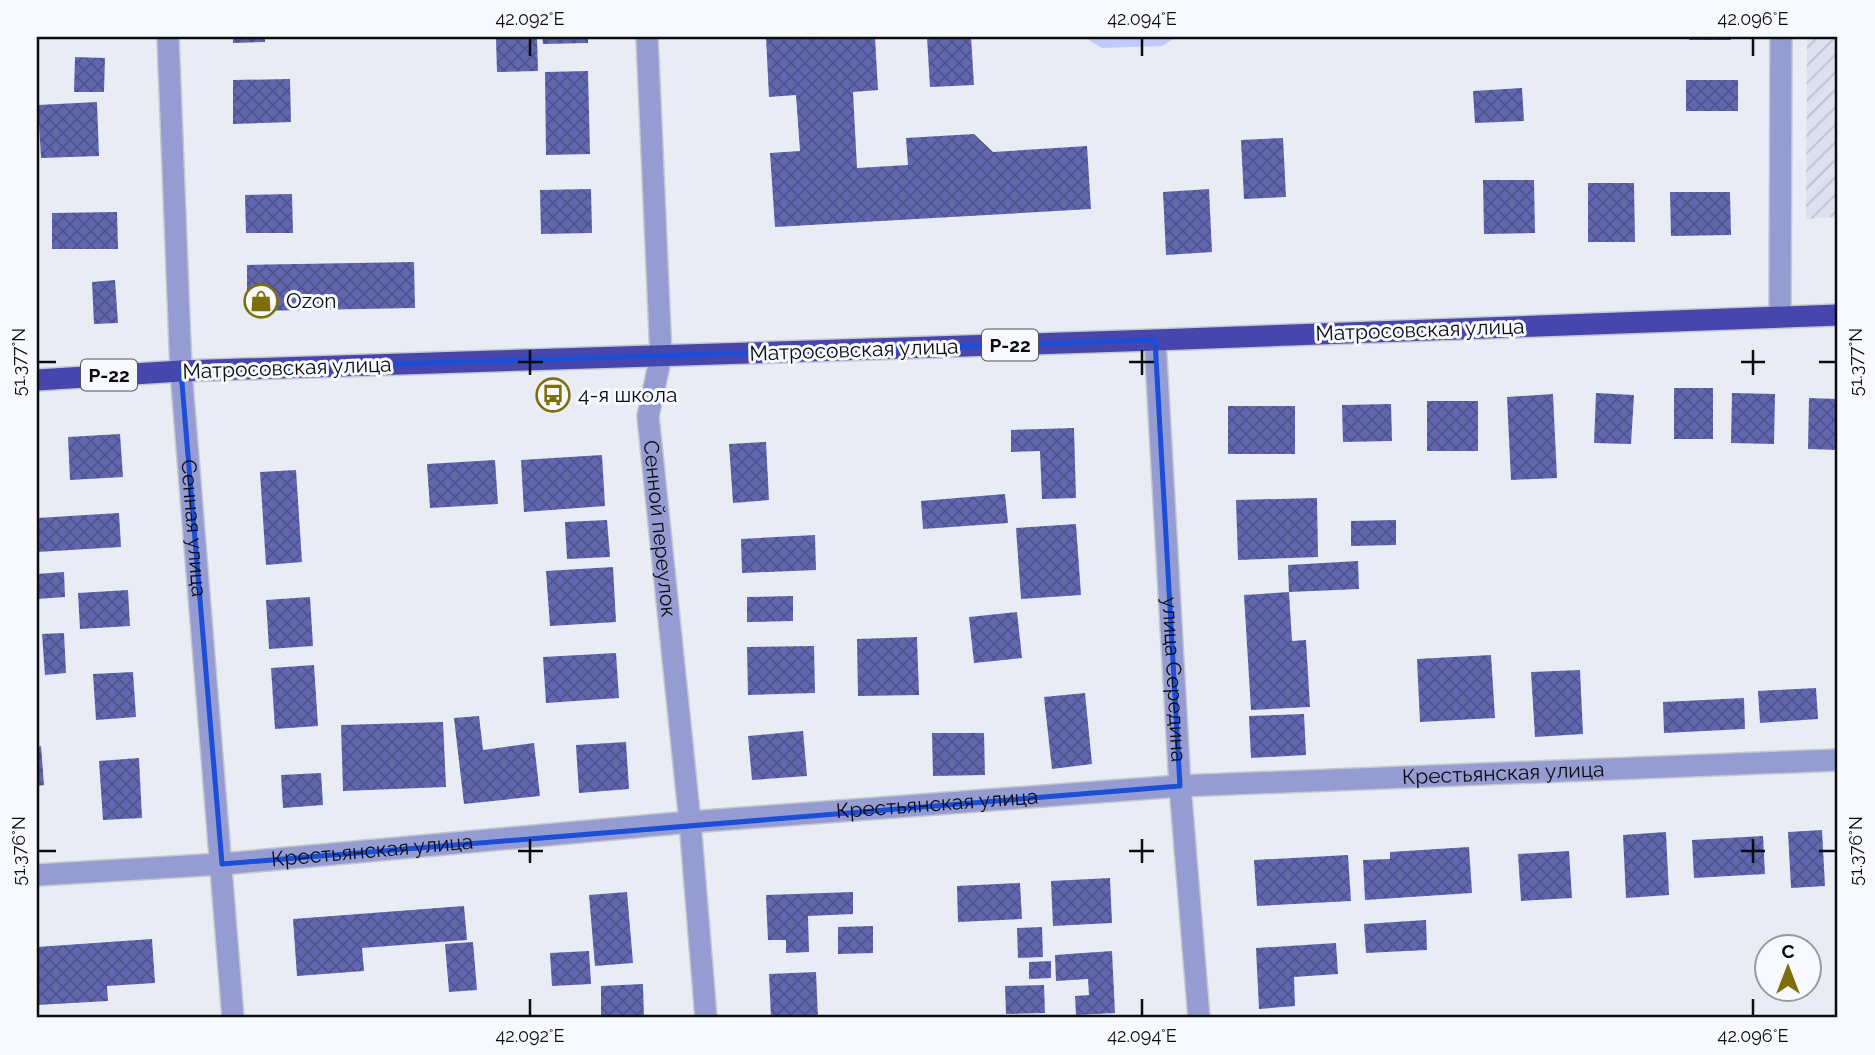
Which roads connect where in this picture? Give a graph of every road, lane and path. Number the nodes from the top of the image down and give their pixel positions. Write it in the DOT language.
graph roads {
  1 [pos="168,37"];
  2 [pos="648,37"];
  3 [pos="1782,37"];
  4 [pos="1838,315"];
  5 [pos="1780,316"];
  6 [pos="1156,340"];
  7 [pos="661,356"];
  8 [pos="181,371"];
  9 [pos="37,380"];
  10 [pos="1838,760"];
  11 [pos="1180,786"];
  12 [pos="690,821"];
  13 [pos="222,863"];
  14 [pos="37,876"];
  15 [pos="233,1018"];
  16 [pos="706,1018"];
  17 [pos="1199,1018"];
  1 -- 8 [label="street, Сенная улица"];
  2 -- 7 [label="street, Сенной переулок"];
  3 -- 5 [label="street"];
  4 -- 5 [label="highway, Матросовская улица / Р-22"];
  5 -- 6 [label="highway, Матросовская улица / Р-22"];
  6 -- 7 [label="highway, Матросовская улица / Р-22"];
  6 -- 11 [label="street, улица Середина"];
  7 -- 8 [label="highway, Матросовская улица / Р-22"];
  7 -- 12 [label="street, Сенной переулок"];
  8 -- 9 [label="highway, Матросовская улица / Р-22"];
  8 -- 13 [label="street, Сенная улица"];
  10 -- 11 [label="street, Крестьянская улица"];
  11 -- 12 [label="street, Крестьянская улица"];
  11 -- 17 [label="street, улица Середина"];
  12 -- 13 [label="street, Крестьянская улица"];
  12 -- 16 [label="street, Сенной переулок"];
  13 -- 14 [label="street, Крестьянская улица"];
  13 -- 15 [label="street, Сенная улица"];
}
